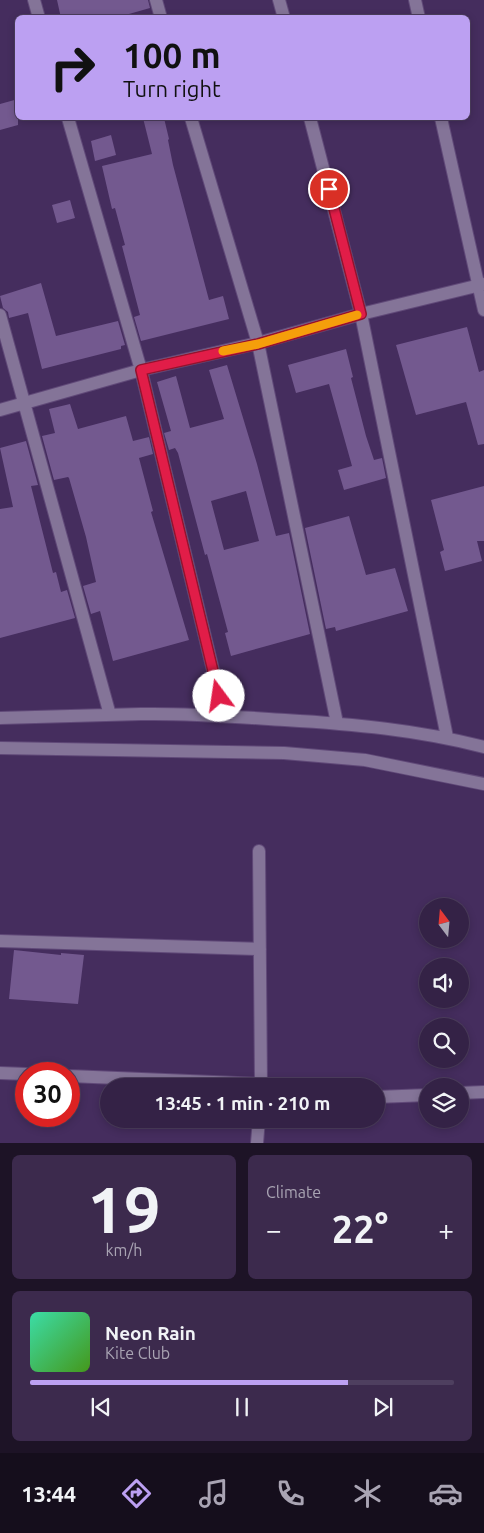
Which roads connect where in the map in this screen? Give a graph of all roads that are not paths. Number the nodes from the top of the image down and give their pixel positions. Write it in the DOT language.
graph roads {
  1 [pos="34,0"];
  2 [pos="156,0"];
  3 [pos="279,0"];
  4 [pos="415,0"];
  5 [pos="38,15"];
  6 [pos="160,15"];
  7 [pos="283,15"];
  8 [pos="418,15"];
  9 [pos="69,120"];
  10 [pos="192,120"];
  11 [pos="311,120"];
  12 [pos="441,120"];
  13 [pos="481,284"];
  14 [pos="484,310"];
  15 [pos="361,314"];
  16 [pos="0,315"];
  17 [pos="258,344"];
  18 [pos="141,370"];
  19 [pos="26,403"];
  20 [pos="0,410"];
  21 [pos="110,715"];
  22 [pos="224,716"];
  23 [pos="0,718"];
  24 [pos="337,723"];
  25 [pos="447,737"];
  26 [pos="484,747"];
  27 [pos="0,748"];
  28 [pos="484,784"];
  29 [pos="259,851"];
  30 [pos="0,942"];
  31 [pos="260,949"];
  32 [pos="0,1073"];
  33 [pos="15,1074"];
  34 [pos="80,1077"];
  35 [pos="112,1078"];
  36 [pos="261,1078"];
  37 [pos="484,1092"];
  38 [pos="469,1093"];
  39 [pos="419,1095"];
  40 [pos="385,1097"];
  41 [pos="258,1128"];
  42 [pos="257,1143"];
  1 -- 5 [label="street"];
  2 -- 6 [label="street"];
  3 -- 7 [label="street"];
  4 -- 8 [label="street"];
  9 -- 18 [label="street"];
  10 -- 17 [label="street"];
  11 -- 15 [label="street"];
  12 -- 13 [label="street"];
  13 -- 14 [label="street"];
  13 -- 15 [label="street"];
  15 -- 17 [label="street"];
  15 -- 25 [label="street"];
  16 -- 19 [label="street"];
  17 -- 18 [label="street"];
  17 -- 24 [label="street"];
  18 -- 19 [label="street"];
  18 -- 22 [label="street"];
  19 -- 20 [label="street"];
  19 -- 21 [label="street"];
  21 -- 22 [label="street"];
  21 -- 23 [label="street"];
  22 -- 24 [label="street"];
  24 -- 25 [label="street"];
  25 -- 26 [label="street"];
  27 -- 28 [label="street"];
  29 -- 31 [label="street"];
  30 -- 31 [label="street"];
  31 -- 36 [label="street"];
  32 -- 33 [label="street"];
  34 -- 35 [label="street"];
  37 -- 38 [label="street"];
  39 -- 40 [label="street"];
  41 -- 42 [label="street"];
}
